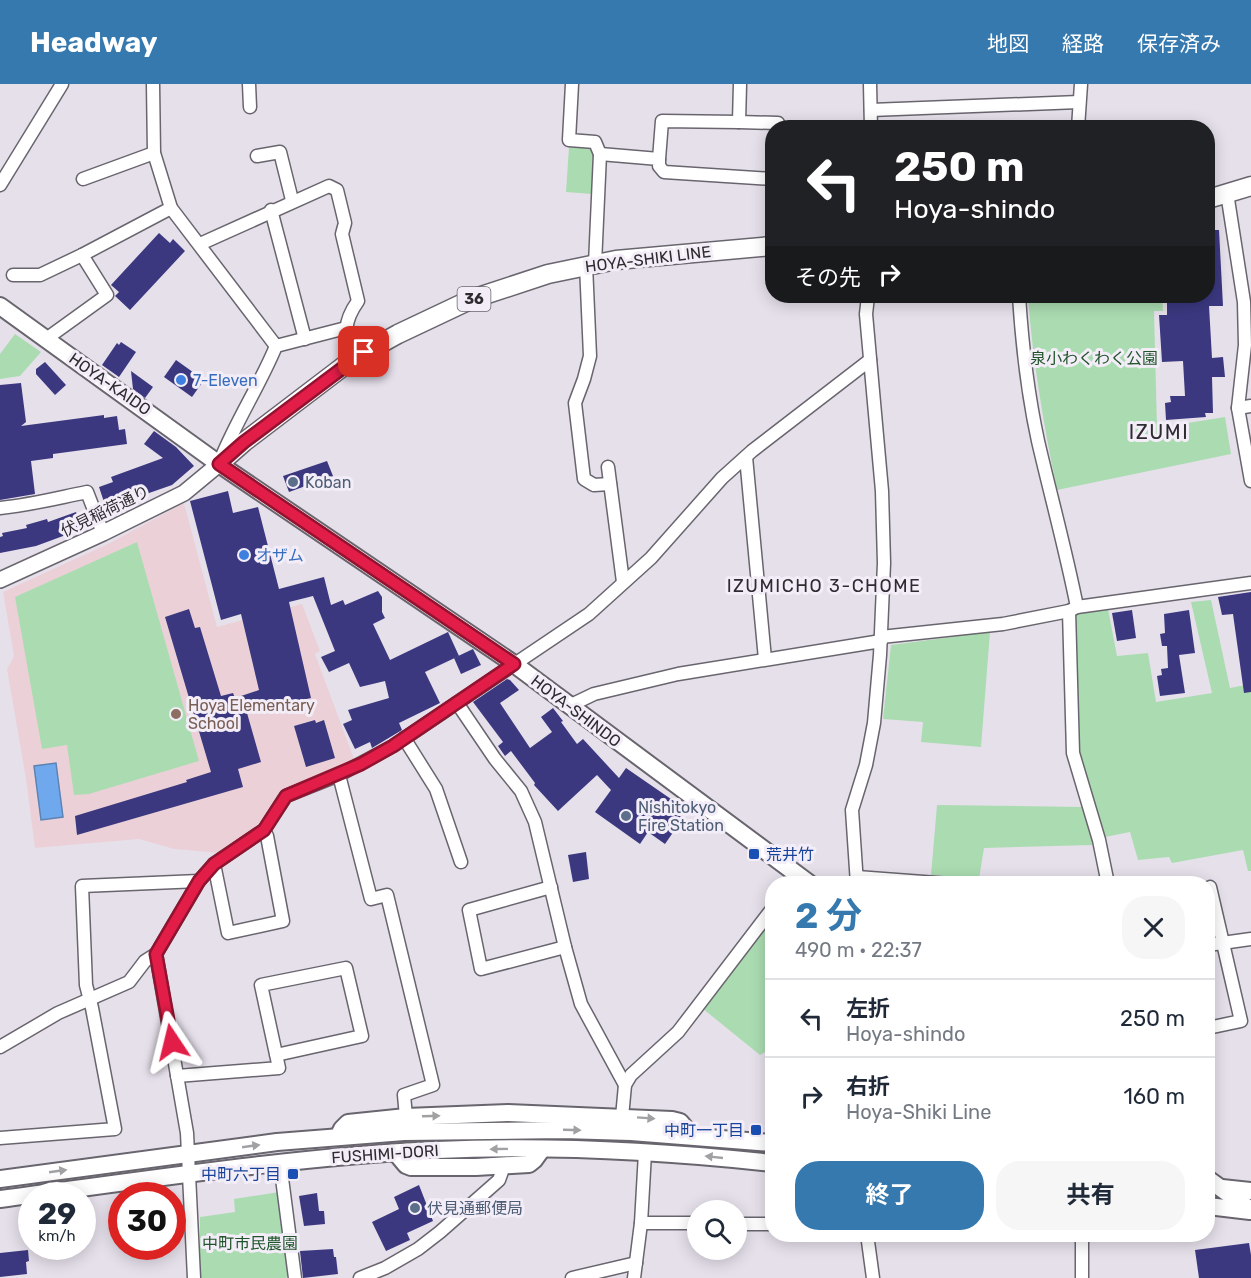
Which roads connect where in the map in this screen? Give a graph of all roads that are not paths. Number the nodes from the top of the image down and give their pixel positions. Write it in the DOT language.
graph roads {
  1 [pos="62,84"];
  2 [pos="153,84"];
  3 [pos="249,84"];
  4 [pos="572,84"];
  5 [pos="740,84"];
  6 [pos="870,84"];
  7 [pos="1081,84"];
  8 [pos="1079,102"];
  9 [pos="250,107"];
  10 [pos="871,110"];
  11 [pos="871,120"];
  12 [pos="1078,120"];
  13 [pos="739,122"];
  14 [pos="765,123"];
  15 [pos="154,153"];
  16 [pos="600,154"];
  17 [pos="257,156"];
  18 [pos="659,159"];
  19 [pos="83,179"];
  20 [pos="765,179"];
  21 [pos="0,185"];
  22 [pos="1251,186"];
  23 [pos="1227,193"];
  24 [pos="1215,197"];
  25 [pos="292,200"];
  26 [pos="171,208"];
  27 [pos="271,210"];
  28 [pos="200,244"];
  29 [pos="765,247"];
  30 [pos="82,255"];
  31 [pos="590,265"];
  32 [pos="13,274"];
  33 [pos="867,303"];
  34 [pos="1019,303"];
  35 [pos="0,306"];
  36 [pos="346,328"];
  37 [pos="46,339"];
  38 [pos="305,339"];
  39 [pos="276,346"];
  40 [pos="352,359"];
  41 [pos="870,360"];
  42 [pos="1251,406"];
  43 [pos="1238,408"];
  44 [pos="746,457"];
  45 [pos="219,464"];
  46 [pos="608,467"];
  47 [pos="1251,482"];
  48 [pos="610,484"];
  49 [pos="0,508"];
  50 [pos="103,533"];
  51 [pos="0,580"];
  52 [pos="623,582"];
  53 [pos="1251,584"];
  54 [pos="1073,609"];
  55 [pos="881,639"];
  56 [pos="765,659"];
  57 [pos="514,664"];
  58 [pos="457,703"];
  59 [pos="569,706"];
  60 [pos="404,738"];
  61 [pos="339,775"];
  62 [pos="264,830"];
  63 [pos="461,862"];
  64 [pos="214,864"];
  65 [pos="793,876"];
  66 [pos="857,876"];
  67 [pos="1106,876"];
  68 [pos="199,881"];
  69 [pos="551,886"];
  70 [pos="1215,907"];
  71 [pos="765,918"];
  72 [pos="1251,939"];
  73 [pos="1224,942"];
  74 [pos="1215,944"];
  75 [pos="565,947"];
  76 [pos="156,954"];
  77 [pos="90,999"];
  78 [pos="1215,1027"];
  79 [pos="0,1047"];
  80 [pos="276,1055"];
  81 [pos="177,1076"];
  82 [pos="625,1085"];
  83 [pos="406,1117"];
  84 [pos="622,1117"];
  85 [pos="688,1136"];
  86 [pos="338,1137"];
  87 [pos="0,1138"];
  88 [pos="765,1142"];
  89 [pos="542,1149"];
  90 [pos="396,1152"];
  91 [pos="645,1153"];
  92 [pos="188,1154"];
  93 [pos="280,1163"];
  94 [pos="765,1163"];
  95 [pos="504,1166"];
  96 [pos="189,1174"];
  97 [pos="0,1179"];
  98 [pos="1215,1185"];
  99 [pos="1215,1186"];
  100 [pos="1251,1191"];
  101 [pos="0,1199"];
  102 [pos="1215,1207"];
  103 [pos="1251,1210"];
  104 [pos="641,1223"];
  105 [pos="687,1223"];
  106 [pos="747,1224"];
  107 [pos="765,1224"];
  108 [pos="868,1242"];
  109 [pos="1082,1242"];
  110 [pos="636,1263"];
  111 [pos="194,1278"];
  112 [pos="295,1278"];
  113 [pos="360,1278"];
  114 [pos="572,1278"];
  115 [pos="634,1278"];
  116 [pos="873,1278"];
  117 [pos="1082,1278"];
  1 -- 21 [label="street"];
  2 -- 15 [label="street"];
  3 -- 9 [label="street"];
  4 -- 16 [label="street"];
  5 -- 13 [label="street"];
  6 -- 10 [label="street"];
  7 -- 8 [label="street"];
  8 -- 10 [label="street"];
  8 -- 12 [label="street"];
  10 -- 11 [label="street"];
  13 -- 14 [label="street"];
  13 -- 18 [label="street"];
  15 -- 19 [label="street"];
  15 -- 26 [label="street"];
  16 -- 18 [label="street"];
  16 -- 31 [label="street"];
  17 -- 25 [label="street"];
  18 -- 20 [label="street"];
  22 -- 23 [label="main road"];
  23 -- 24 [label="main road"];
  23 -- 43 [label="street"];
  25 -- 27 [label="street"];
  25 -- 36 [label="street"];
  26 -- 28 [label="street"];
  26 -- 30 [label="street"];
  27 -- 28 [label="street"];
  27 -- 38 [label="street"];
  28 -- 39 [label="street"];
  29 -- 31 [label="main road, HOYA-SHIKI LINE / 36"];
  30 -- 32 [label="street"];
  30 -- 37 [label="street"];
  31 -- 40 [label="main road, HOYA-SHIKI LINE / 36"];
  31 -- 48 [label="street"];
  33 -- 41 [label="street"];
  34 -- 54 [label="street"];
  35 -- 37 [label="main road, HOYA-KAIDO"];
  36 -- 38 [label="street"];
  36 -- 40 [label="street"];
  37 -- 45 [label="main road, HOYA-KAIDO"];
  38 -- 39 [label="street"];
  39 -- 45 [label="street"];
  40 -- 45 [label="main road, HOYA-SHIKI LINE / 36"];
  41 -- 44 [label="street"];
  41 -- 55 [label="street"];
  42 -- 43 [label="street"];
  43 -- 47 [label="street"];
  44 -- 52 [label="street"];
  44 -- 56 [label="street"];
  45 -- 50 [label="street, 伏見稲荷通り"];
  45 -- 57 [label="main road, HOYA-SHINDO"];
  46 -- 48 [label="street"];
  48 -- 52 [label="street"];
  49 -- 50 [label="street"];
  50 -- 51 [label="street, 伏見稲荷通り"];
  52 -- 57 [label="street"];
  53 -- 54 [label="street"];
  54 -- 55 [label="street"];
  54 -- 67 [label="street"];
  55 -- 56 [label="street"];
  55 -- 66 [label="street"];
  56 -- 59 [label="street"];
  57 -- 58 [label="street"];
  57 -- 59 [label="main road, HOYA-SHINDO"];
  58 -- 60 [label="street"];
  58 -- 69 [label="street"];
  59 -- 65 [label="main road, HOYA-SHINDO"];
  60 -- 61 [label="street"];
  60 -- 63 [label="street"];
  61 -- 62 [label="street"];
  61 -- 83 [label="street"];
  62 -- 64 [label="street"];
  62 -- 64 [label="street"];
  64 -- 68 [label="street"];
  68 -- 76 [label="street"];
  68 -- 77 [label="street"];
  69 -- 75 [label="street"];
  69 -- 75 [label="street"];
  70 -- 73 [label="street"];
  71 -- 82 [label="street"];
  72 -- 73 [label="street"];
  73 -- 74 [label="street"];
  73 -- 78 [label="street"];
  75 -- 82 [label="street"];
  76 -- 77 [label="street"];
  76 -- 81 [label="street"];
  77 -- 79 [label="street"];
  77 -- 87 [label="street"];
  80 -- 80 [label="street"];
  80 -- 81 [label="street"];
  81 -- 92 [label="street"];
  82 -- 84 [label="street"];
  83 -- 84 [label="main road, one-way"];
  83 -- 86 [label="main road"];
  84 -- 85 [label="main road, one-way"];
  86 -- 85 [label="main road, FUSHIMI-DORI, one-way"];
  85 -- 88 [label="main road, FUSHIMI-DORI"];
  92 -- 86 [label="main road, FUSHIMI-DORI, one-way"];
  89 -- 90 [label="main road, FUSHIMI-DORI, one-way"];
  89 -- 91 [label="main road, FUSHIMI-DORI"];
  89 -- 95 [label="main road"];
  90 -- 93 [label="main road, FUSHIMI-DORI"];
  90 -- 95 [label="main road"];
  94 -- 91 [label="main road, FUSHIMI-DORI, one-way"];
  91 -- 104 [label="street"];
  92 -- 96 [label="street"];
  97 -- 92 [label="main road, FUSHIMI-DORI, one-way"];
  93 -- 96 [label="main road, FUSHIMI-DORI"];
  93 -- 112 [label="street"];
  95 -- 113 [label="street"];
  96 -- 101 [label="main road, FUSHIMI-DORI"];
  96 -- 111 [label="street"];
  98 -- 100 [label="main road"];
  99 -- 103 [label="main road"];
  102 -- 103 [label="main road"];
  104 -- 105 [label="street"];
  104 -- 110 [label="street"];
  106 -- 107 [label="street"];
  108 -- 116 [label="street"];
  109 -- 117 [label="street"];
  110 -- 114 [label="street"];
  110 -- 115 [label="street"];
}
